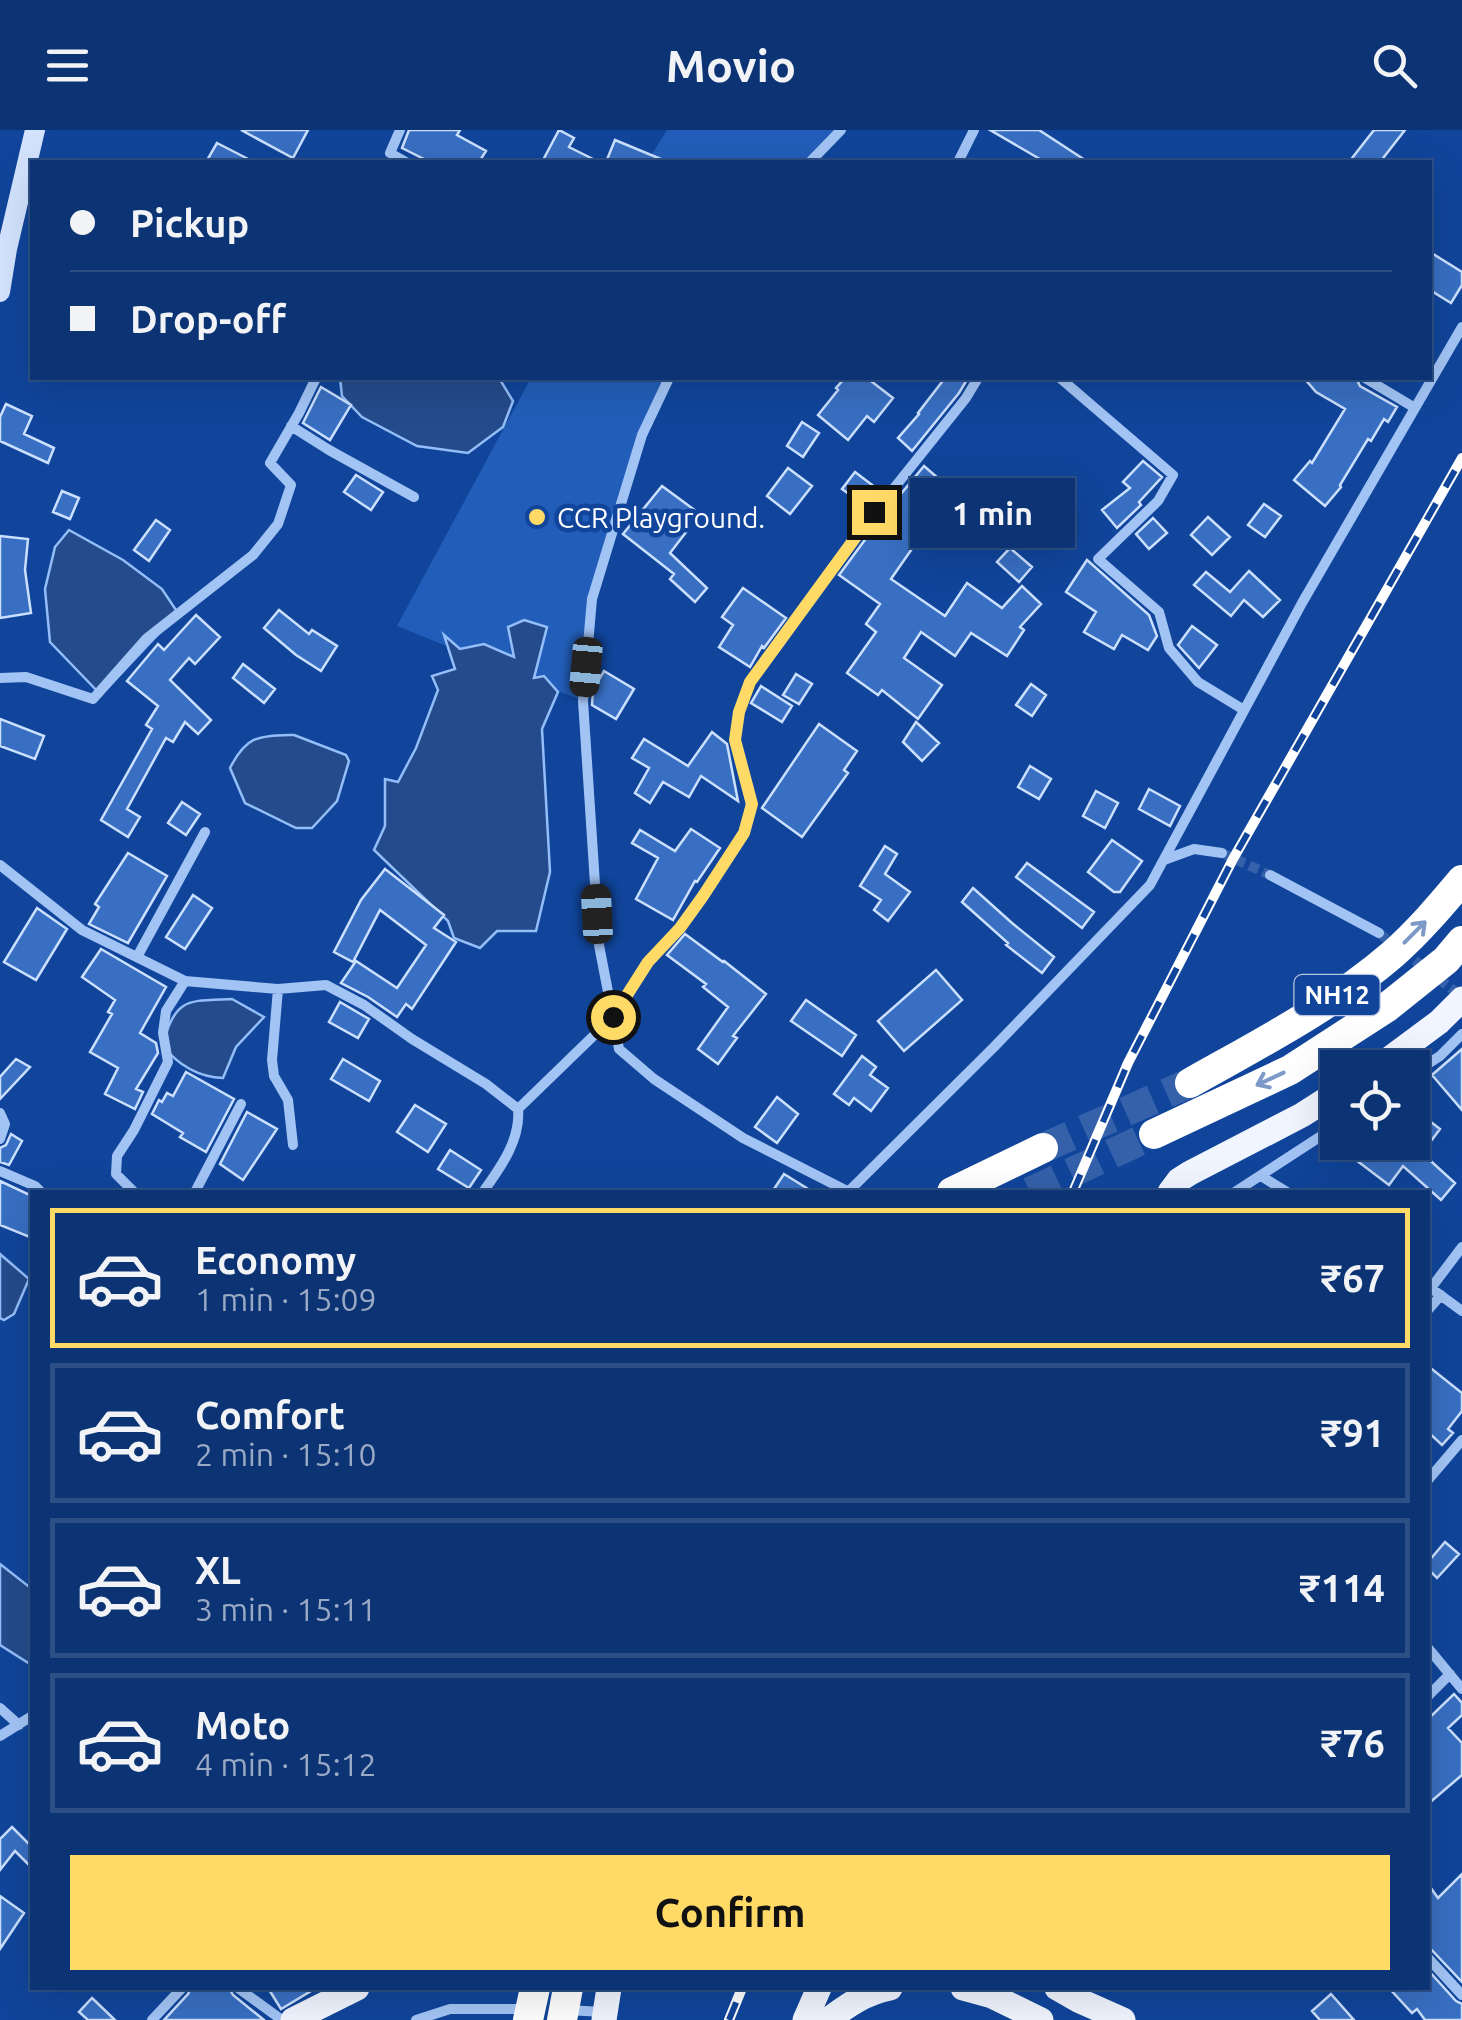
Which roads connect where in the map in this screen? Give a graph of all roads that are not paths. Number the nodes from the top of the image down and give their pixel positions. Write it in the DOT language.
graph roads {
  1 [pos="36,130"];
  2 [pos="400,130"];
  3 [pos="841,130"];
  4 [pos="974,130"];
  5 [pos="402,160"];
  6 [pos="812,160"];
  7 [pos="959,160"];
  8 [pos="1,284"];
  9 [pos="1462,326"];
  10 [pos="1432,378"];
  11 [pos="315,380"];
  12 [pos="668,380"];
  13 [pos="977,380"];
  14 [pos="1062,380"];
  15 [pos="1368,380"];
  16 [pos="1431,380"];
  17 [pos="1415,408"];
  18 [pos="291,426"];
  19 [pos="414,496"];
  20 [pos="0,678"];
  21 [pos="1244,710"];
  22 [pos="205,832"];
  23 [pos="1222,853"];
  24 [pos="1164,860"];
  25 [pos="0,865"];
  26 [pos="1270,875"];
  27 [pos="1462,880"];
  28 [pos="1378,933"];
  29 [pos="1462,941"];
  30 [pos="137,957"];
  31 [pos="185,981"];
  32 [pos="278,989"];
  33 [pos="1462,999"];
  34 [pos="613,1017"];
  35 [pos="1462,1034"];
  36 [pos="1401,1050"];
  37 [pos="1430,1062"];
  38 [pos="1190,1082"];
  39 [pos="241,1104"];
  40 [pos="1320,1104"];
  41 [pos="518,1109"];
  42 [pos="0,1113"];
  43 [pos="1154,1134"];
  44 [pos="1320,1136"];
  45 [pos="0,1139"];
  46 [pos="292,1145"];
  47 [pos="1044,1148"];
  48 [pos="1208,1164"];
  49 [pos="0,1171"];
  50 [pos="1261,1176"];
  51 [pos="38,1190"];
  52 [pos="132,1190"];
  53 [pos="196,1190"];
  54 [pos="484,1190"];
  55 [pos="845,1190"];
  56 [pos="851,1190"];
  57 [pos="956,1190"];
  58 [pos="1172,1190"];
  59 [pos="1191,1190"];
  60 [pos="1238,1190"];
  61 [pos="1284,1190"];
  62 [pos="1462,1248"];
  63 [pos="1433,1289"];
  64 [pos="1462,1311"];
  65 [pos="1462,1440"];
  66 [pos="1430,1478"];
  67 [pos="1430,1650"];
  68 [pos="1450,1674"];
  69 [pos="1462,1689"];
  70 [pos="1430,1694"];
  71 [pos="0,1708"];
  72 [pos="30,1717"];
  73 [pos="19,1725"];
  74 [pos="0,1736"];
  75 [pos="1430,1960"];
  76 [pos="180,1990"];
  77 [pos="241,1990"];
  78 [pos="353,1990"];
  79 [pos="818,1990"];
  80 [pos="880,1990"];
  81 [pos="970,1990"];
  82 [pos="1061,1990"];
  83 [pos="1462,1995"];
  84 [pos="547,2006"];
  85 [pos="606,2006"];
  86 [pos="152,2020"];
  87 [pos="282,2020"];
  88 [pos="293,2020"];
  89 [pos="416,2020"];
  90 [pos="805,2020"];
  91 [pos="828,2020"];
  92 [pos="1041,2020"];
  93 [pos="1123,2020"];
  1 -- 8 [label="street"];
  2 -- 5 [label="street"];
  3 -- 6 [label="street"];
  4 -- 7 [label="street"];
  9 -- 10 [label="street"];
  11 -- 18 [label="street"];
  12 -- 34 [label="street"];
  13 -- 34 [label="street"];
  14 -- 21 [label="street"];
  15 -- 17 [label="street"];
  16 -- 17 [label="street"];
  17 -- 21 [label="street"];
  18 -- 19 [label="street"];
  18 -- 20 [label="street"];
  21 -- 24 [label="street"];
  22 -- 30 [label="street"];
  23 -- 24 [label="street"];
  24 -- 56 [label="street"];
  25 -- 30 [label="street"];
  26 -- 28 [label="street"];
  38 -- 27 [label="highway, NH12, one-way"];
  29 -- 43 [label="highway, NH12, one-way"];
  30 -- 31 [label="street"];
  31 -- 32 [label="street"];
  31 -- 52 [label="street"];
  32 -- 41 [label="street"];
  32 -- 46 [label="street"];
  33 -- 36 [label="main road"];
  34 -- 41 [label="street"];
  34 -- 55 [label="street"];
  35 -- 37 [label="street"];
  39 -- 53 [label="street"];
  40 -- 48 [label="main road"];
  41 -- 54 [label="street"];
  42 -- 45 [label="street"];
  44 -- 50 [label="street"];
  47 -- 57 [label="highway"];
  48 -- 58 [label="main road"];
  48 -- 59 [label="main road"];
  49 -- 51 [label="street"];
  50 -- 60 [label="street"];
  50 -- 61 [label="street"];
  62 -- 63 [label="street"];
  63 -- 64 [label="street"];
  65 -- 66 [label="street"];
  67 -- 68 [label="street"];
  68 -- 69 [label="street"];
  68 -- 70 [label="street"];
  71 -- 73 [label="street"];
  72 -- 73 [label="street"];
  73 -- 74 [label="street"];
  75 -- 83 [label="street"];
  76 -- 86 [label="street"];
  77 -- 87 [label="street"];
  78 -- 88 [label="main road"];
  79 -- 90 [label="main road"];
  80 -- 91 [label="main road"];
  81 -- 92 [label="main road"];
  82 -- 93 [label="main road"];
  84 -- 85 [label="street"];
  84 -- 89 [label="street"];
}
